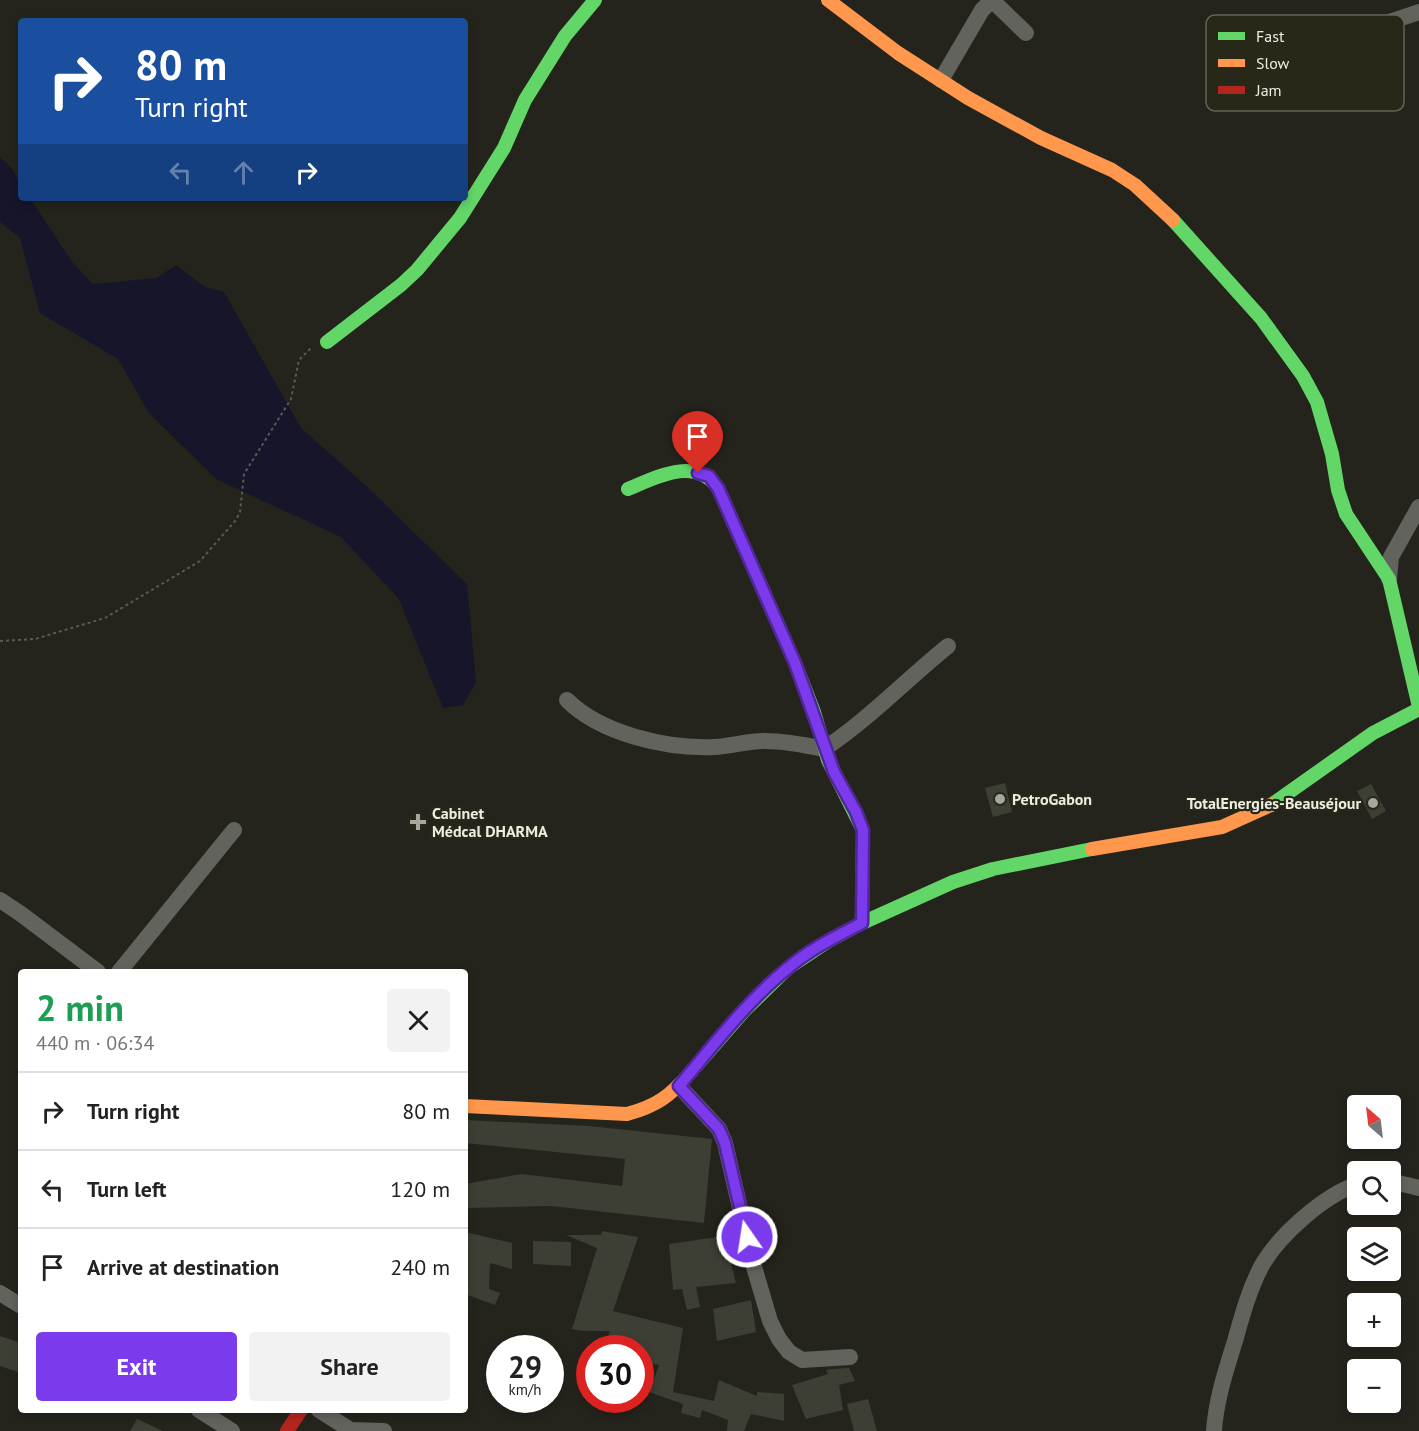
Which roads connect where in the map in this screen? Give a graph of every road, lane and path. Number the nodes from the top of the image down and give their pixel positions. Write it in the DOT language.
graph roads {
  1 [pos="828,0"];
  2 [pos="592,1"];
  3 [pos="1419,12"];
  4 [pos="1404,17"];
  5 [pos="1026,33"];
  6 [pos="940,80"];
  7 [pos="327,342"];
  8 [pos="628,489"];
  9 [pos="1419,507"];
  10 [pos="1389,579"];
  11 [pos="0,641"];
  12 [pos="948,646"];
  13 [pos="567,700"];
  14 [pos="1419,708"];
  15 [pos="825,749"];
  16 [pos="234,830"];
  17 [pos="0,900"];
  18 [pos="862,923"];
  19 [pos="94,969"];
  20 [pos="121,969"];
  21 [pos="679,1086"];
  22 [pos="468,1106"];
  23 [pos="1401,1184"];
  24 [pos="1419,1188"];
  25 [pos="1347,1189"];
  26 [pos="0,1293"];
  27 [pos="18,1304"];
  28 [pos="850,1357"];
  29 [pos="204,1413"];
  30 [pos="299,1413"];
  31 [pos="324,1413"];
  32 [pos="351,1430"];
  33 [pos="232,1431"];
  34 [pos="287,1431"];
  35 [pos="384,1431"];
  36 [pos="1214,1431"];
  1 -- 6 [label="street"];
  2 -- 7 [label="street"];
  3 -- 4 [label="street"];
  5 -- 6 [label="street"];
  6 -- 10 [label="street"];
  7 -- 11 [label="path"];
  8 -- 15 [label="street"];
  9 -- 10 [label="street"];
  10 -- 14 [label="street"];
  12 -- 15 [label="street"];
  13 -- 15 [label="street"];
  14 -- 18 [label="street"];
  15 -- 18 [label="street"];
  16 -- 20 [label="street"];
  17 -- 19 [label="street"];
  18 -- 21 [label="street"];
  21 -- 22 [label="street"];
  21 -- 28 [label="street"];
  23 -- 24 [label="street"];
  25 -- 36 [label="street"];
  26 -- 27 [label="street"];
  29 -- 33 [label="street"];
  30 -- 34 [label="street"];
  31 -- 32 [label="street"];
  32 -- 35 [label="street"];
}
